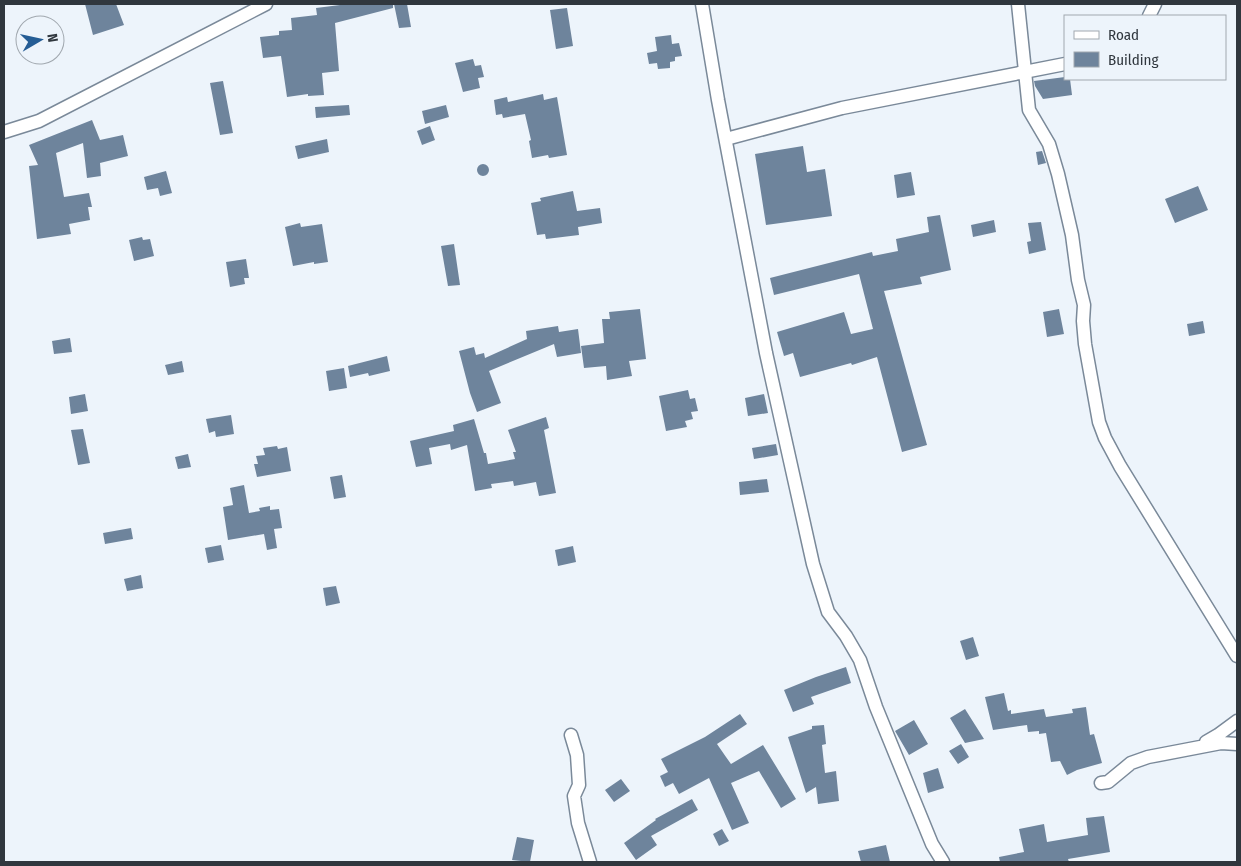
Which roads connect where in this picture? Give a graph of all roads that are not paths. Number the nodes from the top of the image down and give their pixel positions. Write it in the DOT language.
graph roads {
  1 [pos="266,4"];
  2 [pos="702,4"];
  3 [pos="1018,4"];
  4 [pos="1064,64"];
  5 [pos="1025,71"];
  6 [pos="4,132"];
  7 [pos="726,139"];
  8 [pos="1237,656"];
  9 [pos="1237,721"];
  10 [pos="571,735"];
  11 [pos="1237,744"];
  12 [pos="1189,750"];
  13 [pos="1101,783"];
  14 [pos="590,862"];
  15 [pos="943,862"];
  1 -- 6 [label="street"];
  2 -- 7 [label="street"];
  3 -- 5 [label="street"];
  4 -- 5 [label="street"];
  5 -- 7 [label="street"];
  5 -- 8 [label="street"];
  7 -- 15 [label="street"];
  9 -- 12 [label="street"];
  10 -- 14 [label="street"];
  11 -- 12 [label="street"];
  12 -- 13 [label="street"];
}
